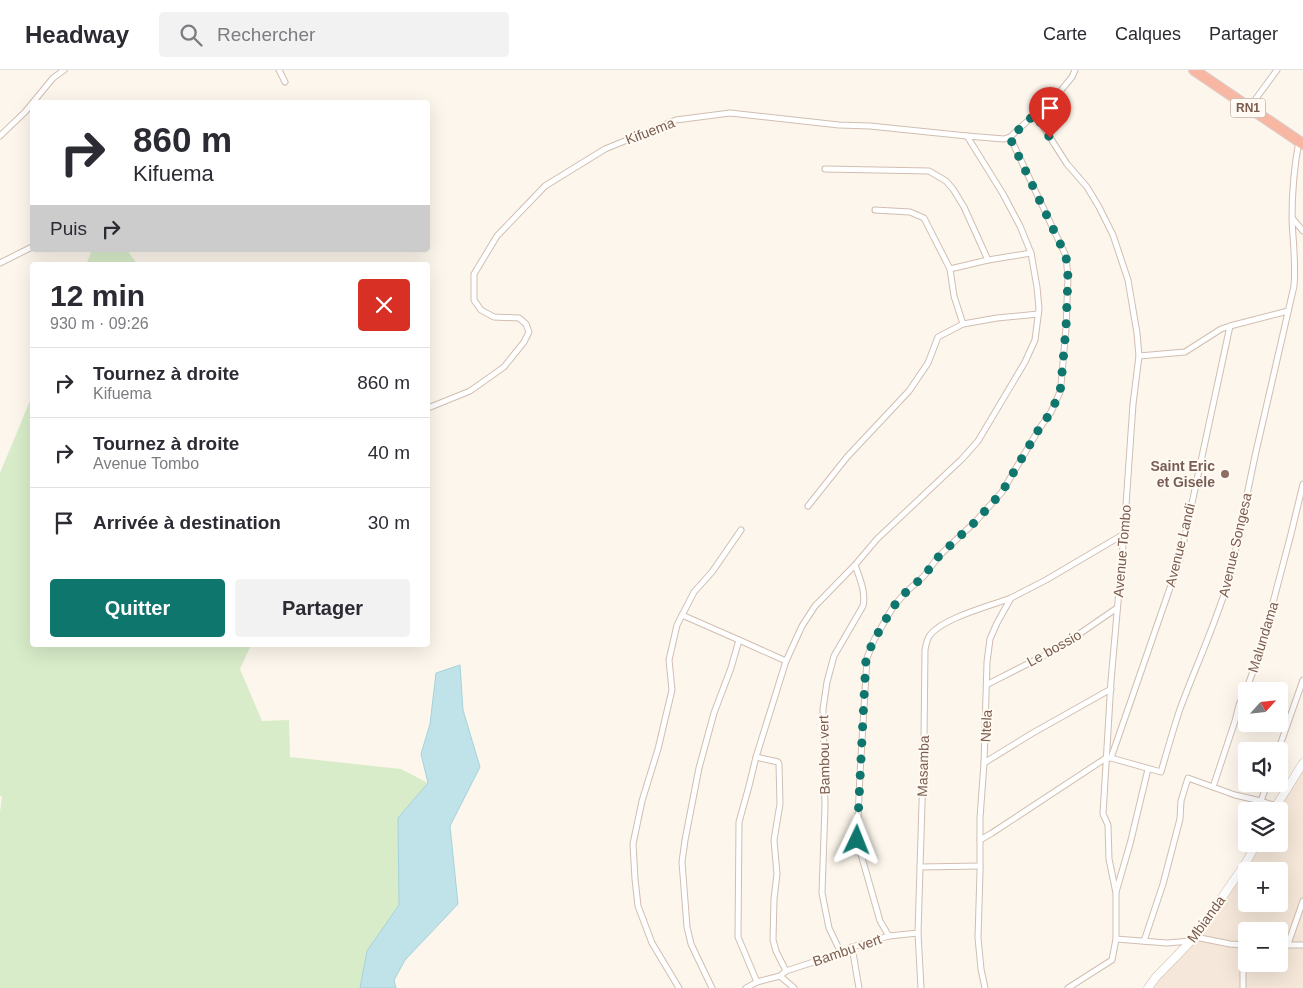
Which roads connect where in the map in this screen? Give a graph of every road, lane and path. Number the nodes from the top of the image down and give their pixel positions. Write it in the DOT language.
graph roads {
  1 [pos="64,70"];
  2 [pos="279,70"];
  3 [pos="1075,70"];
  4 [pos="1194,70"];
  5 [pos="1277,70"];
  6 [pos="285,82"];
  7 [pos="35,100"];
  8 [pos="30,106"];
  9 [pos="1249,108"];
  10 [pos="1035,114"];
  11 [pos="0,136"];
  12 [pos="967,136"];
  13 [pos="1010,138"];
  14 [pos="1301,142"];
  15 [pos="825,169"];
  16 [pos="875,210"];
  17 [pos="1292,219"];
  18 [pos="1303,231"];
  19 [pos="30,248"];
  20 [pos="1031,253"];
  21 [pos="988,260"];
  22 [pos="0,263"];
  23 [pos="950,269"];
  24 [pos="1288,311"];
  25 [pos="1038,314"];
  26 [pos="963,324"];
  27 [pos="1230,326"];
  28 [pos="1139,356"];
  29 [pos="430,407"];
  30 [pos="1303,484"];
  31 [pos="808,506"];
  32 [pos="741,530"];
  33 [pos="1124,534"];
  34 [pos="855,566"];
  35 [pos="1011,598"];
  36 [pos="1118,608"];
  37 [pos="682,615"];
  38 [pos="740,640"];
  39 [pos="786,661"];
  40 [pos="1303,680"];
  41 [pos="1249,682"];
  42 [pos="988,684"];
  43 [pos="1111,690"];
  44 [pos="1238,709"];
  45 [pos="1288,722"];
  46 [pos="756,758"];
  47 [pos="1109,758"];
  48 [pos="984,763"];
  49 [pos="1303,763"];
  50 [pos="1148,769"];
  51 [pos="1213,787"];
  52 [pos="1265,792"];
  53 [pos="1262,801"];
  54 [pos="1278,802"];
  55 [pos="980,840"];
  56 [pos="1252,852"];
  57 [pos="980,866"];
  58 [pos="920,867"];
  59 [pos="1116,893"];
  60 [pos="1303,901"];
  61 [pos="918,933"];
  62 [pos="889,936"];
  63 [pos="1116,939"];
  64 [pos="1193,939"];
  65 [pos="1144,941"];
  66 [pos="1238,944"];
  67 [pos="1288,944"];
  68 [pos="1303,945"];
  69 [pos="852,947"];
  70 [pos="841,953"];
  71 [pos="786,971"];
  72 [pos="1244,972"];
  73 [pos="780,976"];
  74 [pos="757,982"];
  75 [pos="679,988"];
  76 [pos="712,988"];
  77 [pos="746,988"];
  78 [pos="794,988"];
  79 [pos="858,988"];
  80 [pos="921,988"];
  81 [pos="985,988"];
  82 [pos="1068,988"];
  83 [pos="1148,988"];
  84 [pos="1243,988"];
  1 -- 7 [label="street"];
  2 -- 6 [label="street"];
  3 -- 10 [label="street"];
  4 -- 9 [label="highway, RN1"];
  5 -- 9 [label="street"];
  8 -- 11 [label="street"];
  9 -- 14 [label="highway, RN1"];
  10 -- 13 [label="street"];
  10 -- 28 [label="street, Avenue Tombo"];
  12 -- 13 [label="street, Kifuema"];
  12 -- 20 [label="street"];
  12 -- 29 [label="street, Kifuema"];
  13 -- 62 [label="street"];
  14 -- 17 [label="street, Avenue Songesa"];
  15 -- 21 [label="street"];
  16 -- 23 [label="street"];
  17 -- 18 [label="street"];
  17 -- 24 [label="street, Avenue Songesa"];
  19 -- 22 [label="street"];
  20 -- 21 [label="street"];
  20 -- 25 [label="street"];
  21 -- 23 [label="street"];
  23 -- 26 [label="street"];
  24 -- 27 [label="street"];
  24 -- 50 [label="street, Avenue Songesa"];
  25 -- 26 [label="street"];
  25 -- 34 [label="street"];
  26 -- 31 [label="street"];
  27 -- 28 [label="street"];
  27 -- 47 [label="street, Avenue Landi"];
  28 -- 33 [label="street, Avenue Tombo"];
  30 -- 41 [label="street, Malundama"];
  32 -- 37 [label="street"];
  33 -- 35 [label="street"];
  33 -- 36 [label="street, Avenue Tombo"];
  34 -- 39 [label="street"];
  34 -- 70 [label="street, Bambou vert"];
  35 -- 42 [label="street, Ntela"];
  35 -- 58 [label="street, Masamba"];
  36 -- 42 [label="street, Le bossio"];
  36 -- 43 [label="street, Avenue Tombo"];
  37 -- 38 [label="street"];
  37 -- 75 [label="street"];
  38 -- 39 [label="street"];
  38 -- 76 [label="street"];
  39 -- 46 [label="street"];
  40 -- 45 [label="street"];
  42 -- 48 [label="street, Ntela"];
  43 -- 47 [label="street, Avenue Tombo"];
  43 -- 48 [label="street"];
  44 -- 51 [label="street, Malundama"];
  46 -- 71 [label="street"];
  46 -- 74 [label="street"];
  47 -- 50 [label="street"];
  47 -- 55 [label="street"];
  47 -- 59 [label="street, Avenue Tombo"];
  48 -- 55 [label="street, Ntela"];
  49 -- 54 [label="street"];
  50 -- 59 [label="street"];
  51 -- 53 [label="street"];
  51 -- 65 [label="street"];
  52 -- 53 [label="street"];
  55 -- 57 [label="street, Ntela"];
  56 -- 64 [label="street, Mbianda"];
  57 -- 58 [label="street"];
  57 -- 81 [label="street, Ntela"];
  58 -- 61 [label="street, Masamba"];
  59 -- 63 [label="street, Avenue Tombo"];
  60 -- 67 [label="street"];
  61 -- 62 [label="street, Bambu vert"];
  61 -- 80 [label="street, Masamba"];
  62 -- 69 [label="street, Bambu vert"];
  63 -- 65 [label="street"];
  63 -- 82 [label="street, Avenue Tombo"];
  64 -- 65 [label="street"];
  64 -- 66 [label="street"];
  64 -- 83 [label="street, Mbianda"];
  67 -- 68 [label="street"];
  69 -- 70 [label="street, Bambu vert"];
  69 -- 79 [label="street"];
  70 -- 71 [label="street, Bambu vert"];
  71 -- 73 [label="street, Bambu vert"];
  72 -- 84 [label="street"];
  73 -- 74 [label="street"];
  73 -- 78 [label="street"];
  74 -- 77 [label="street"];
}
